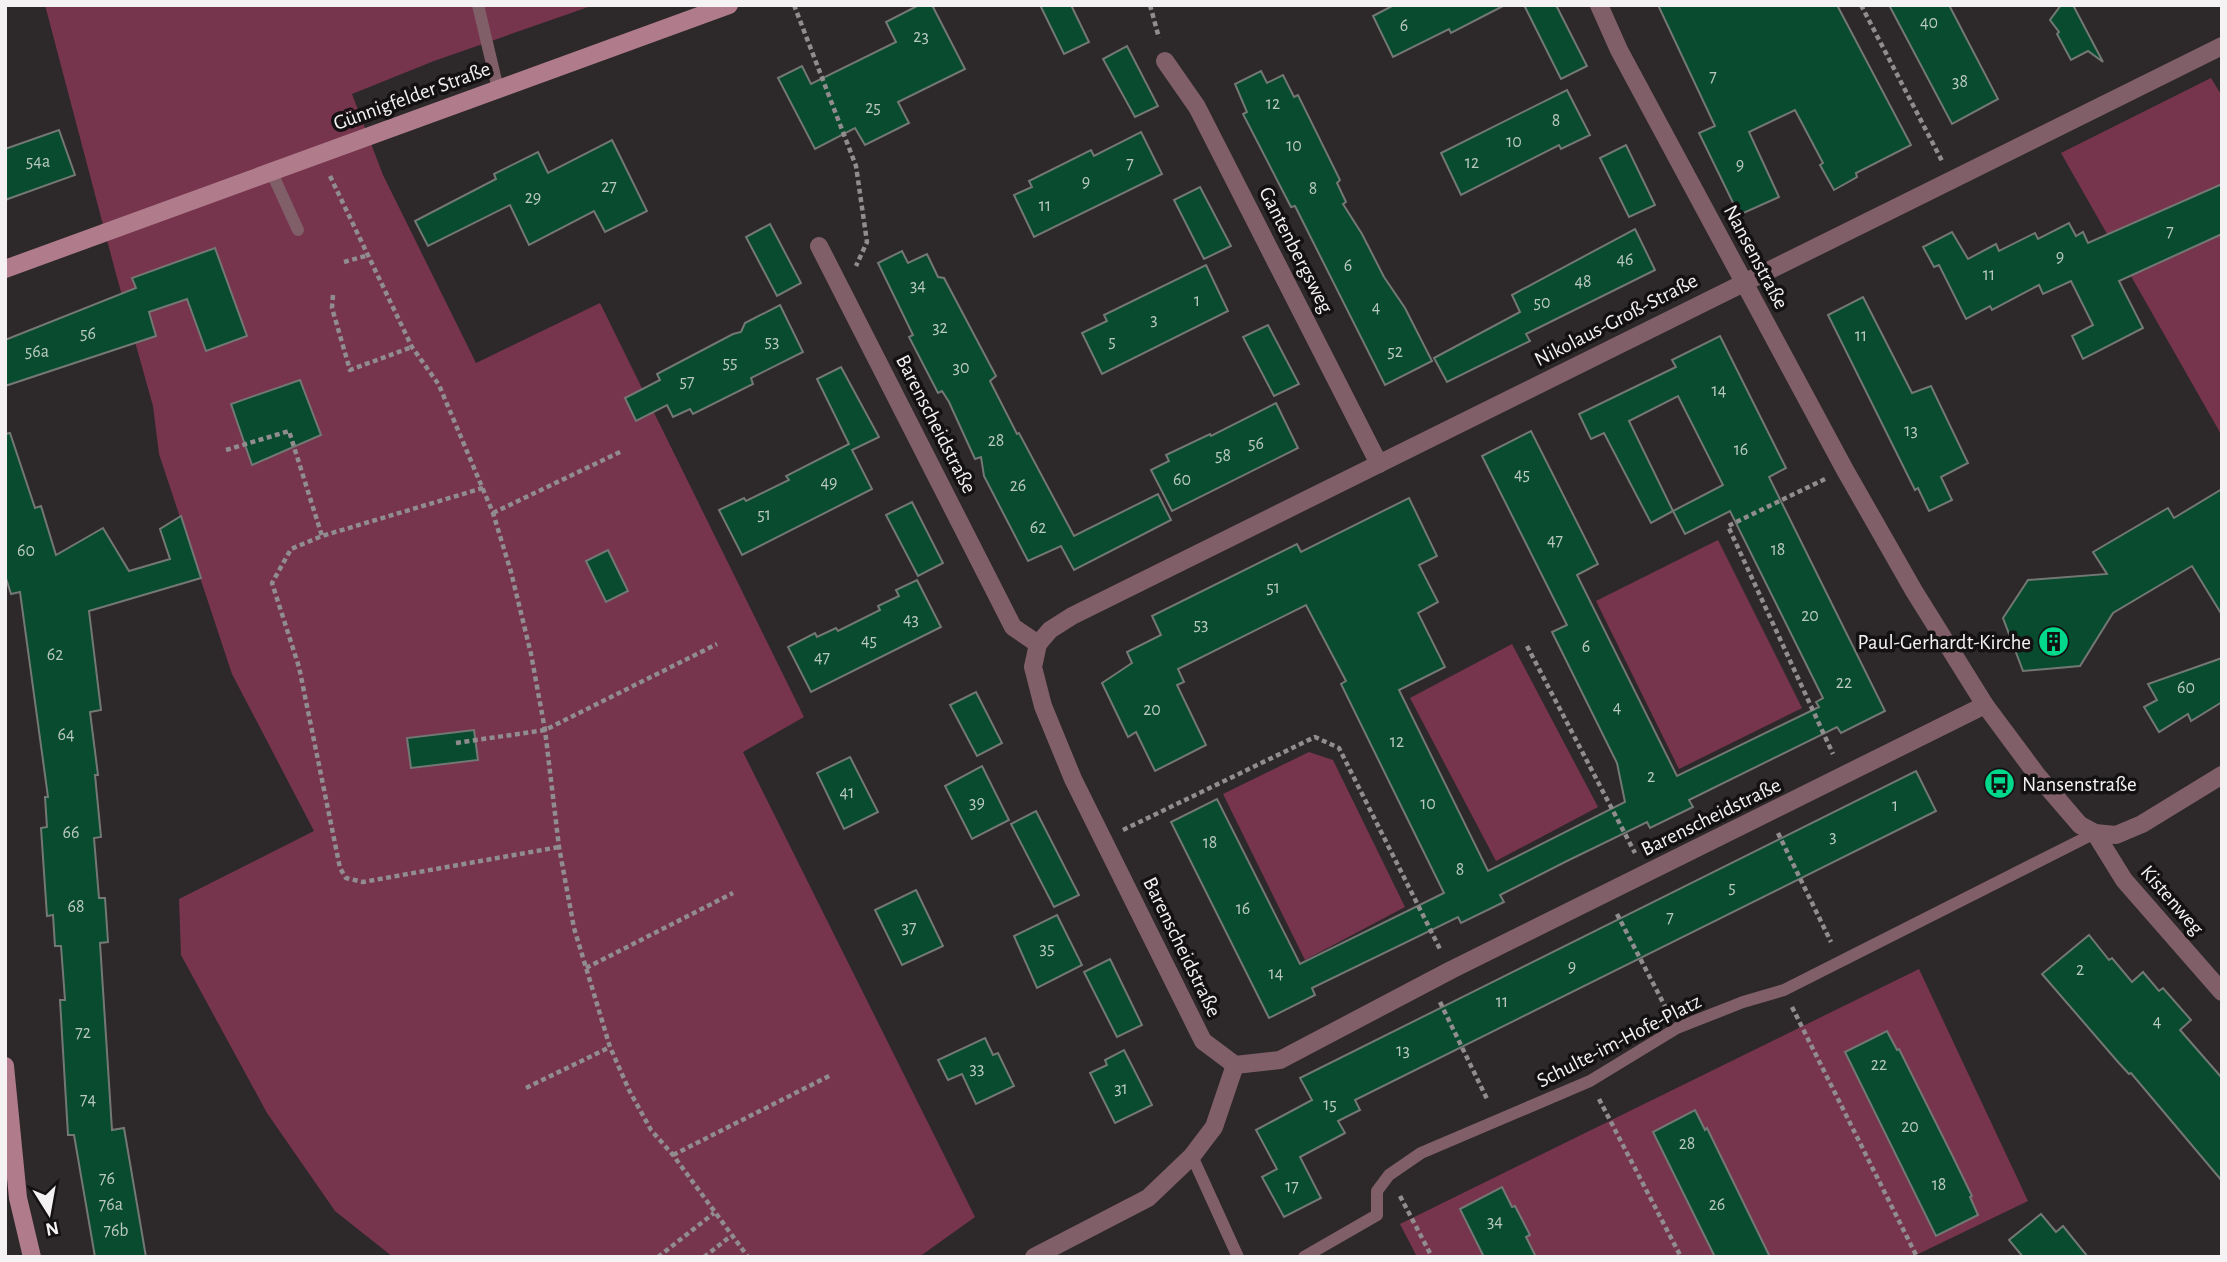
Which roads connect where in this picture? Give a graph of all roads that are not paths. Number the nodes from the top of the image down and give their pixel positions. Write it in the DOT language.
graph roads {
  1 [pos="478,5"];
  2 [pos="729,5"];
  3 [pos="1599,5"];
  4 [pos="2222,46"];
  5 [pos="1165,61"];
  6 [pos="498,89"];
  7 [pos="271,171"];
  8 [pos="298,230"];
  9 [pos="819,246"];
  10 [pos="5,268"];
  11 [pos="1743,282"];
  12 [pos="1379,464"];
  13 [pos="1038,644"];
  14 [pos="1985,705"];
  15 [pos="2222,775"];
  16 [pos="2095,833"];
  17 [pos="2222,992"];
  18 [pos="1235,1065"];
  19 [pos="5,1066"];
  20 [pos="1192,1156"];
  21 [pos="32,1257"];
  22 [pos="1034,1257"];
  23 [pos="1238,1257"];
  24 [pos="1304,1257"];
  1 -- 6 [label="lane"];
  2 -- 6 [label="street, Günnigfelder Straße"];
  3 -- 11 [label="street, Nansenstraße"];
  4 -- 11 [label="street, Nikolaus-Groß-Straße"];
  5 -- 12 [label="street, Gantenbergsweg"];
  6 -- 7 [label="street, Günnigfelder Straße"];
  7 -- 8 [label="lane"];
  7 -- 10 [label="street, Günnigfelder Straße"];
  9 -- 13 [label="street, Barenscheidstraße"];
  11 -- 12 [label="street, Nikolaus-Groß-Straße"];
  11 -- 14 [label="street, Nansenstraße"];
  12 -- 13 [label="street, Nikolaus-Groß-Straße"];
  13 -- 18 [label="street, Barenscheidstraße"];
  14 -- 16 [label="street, Nansenstraße"];
  14 -- 18 [label="street, Barenscheidstraße"];
  15 -- 16 [label="street"];
  16 -- 17 [label="street, Kistenweg"];
  16 -- 24 [label="lane, Schulte-im-Hofe-Platz"];
  18 -- 20 [label="street"];
  19 -- 21 [label="street"];
  20 -- 22 [label="street"];
  20 -- 23 [label="lane"];
}
